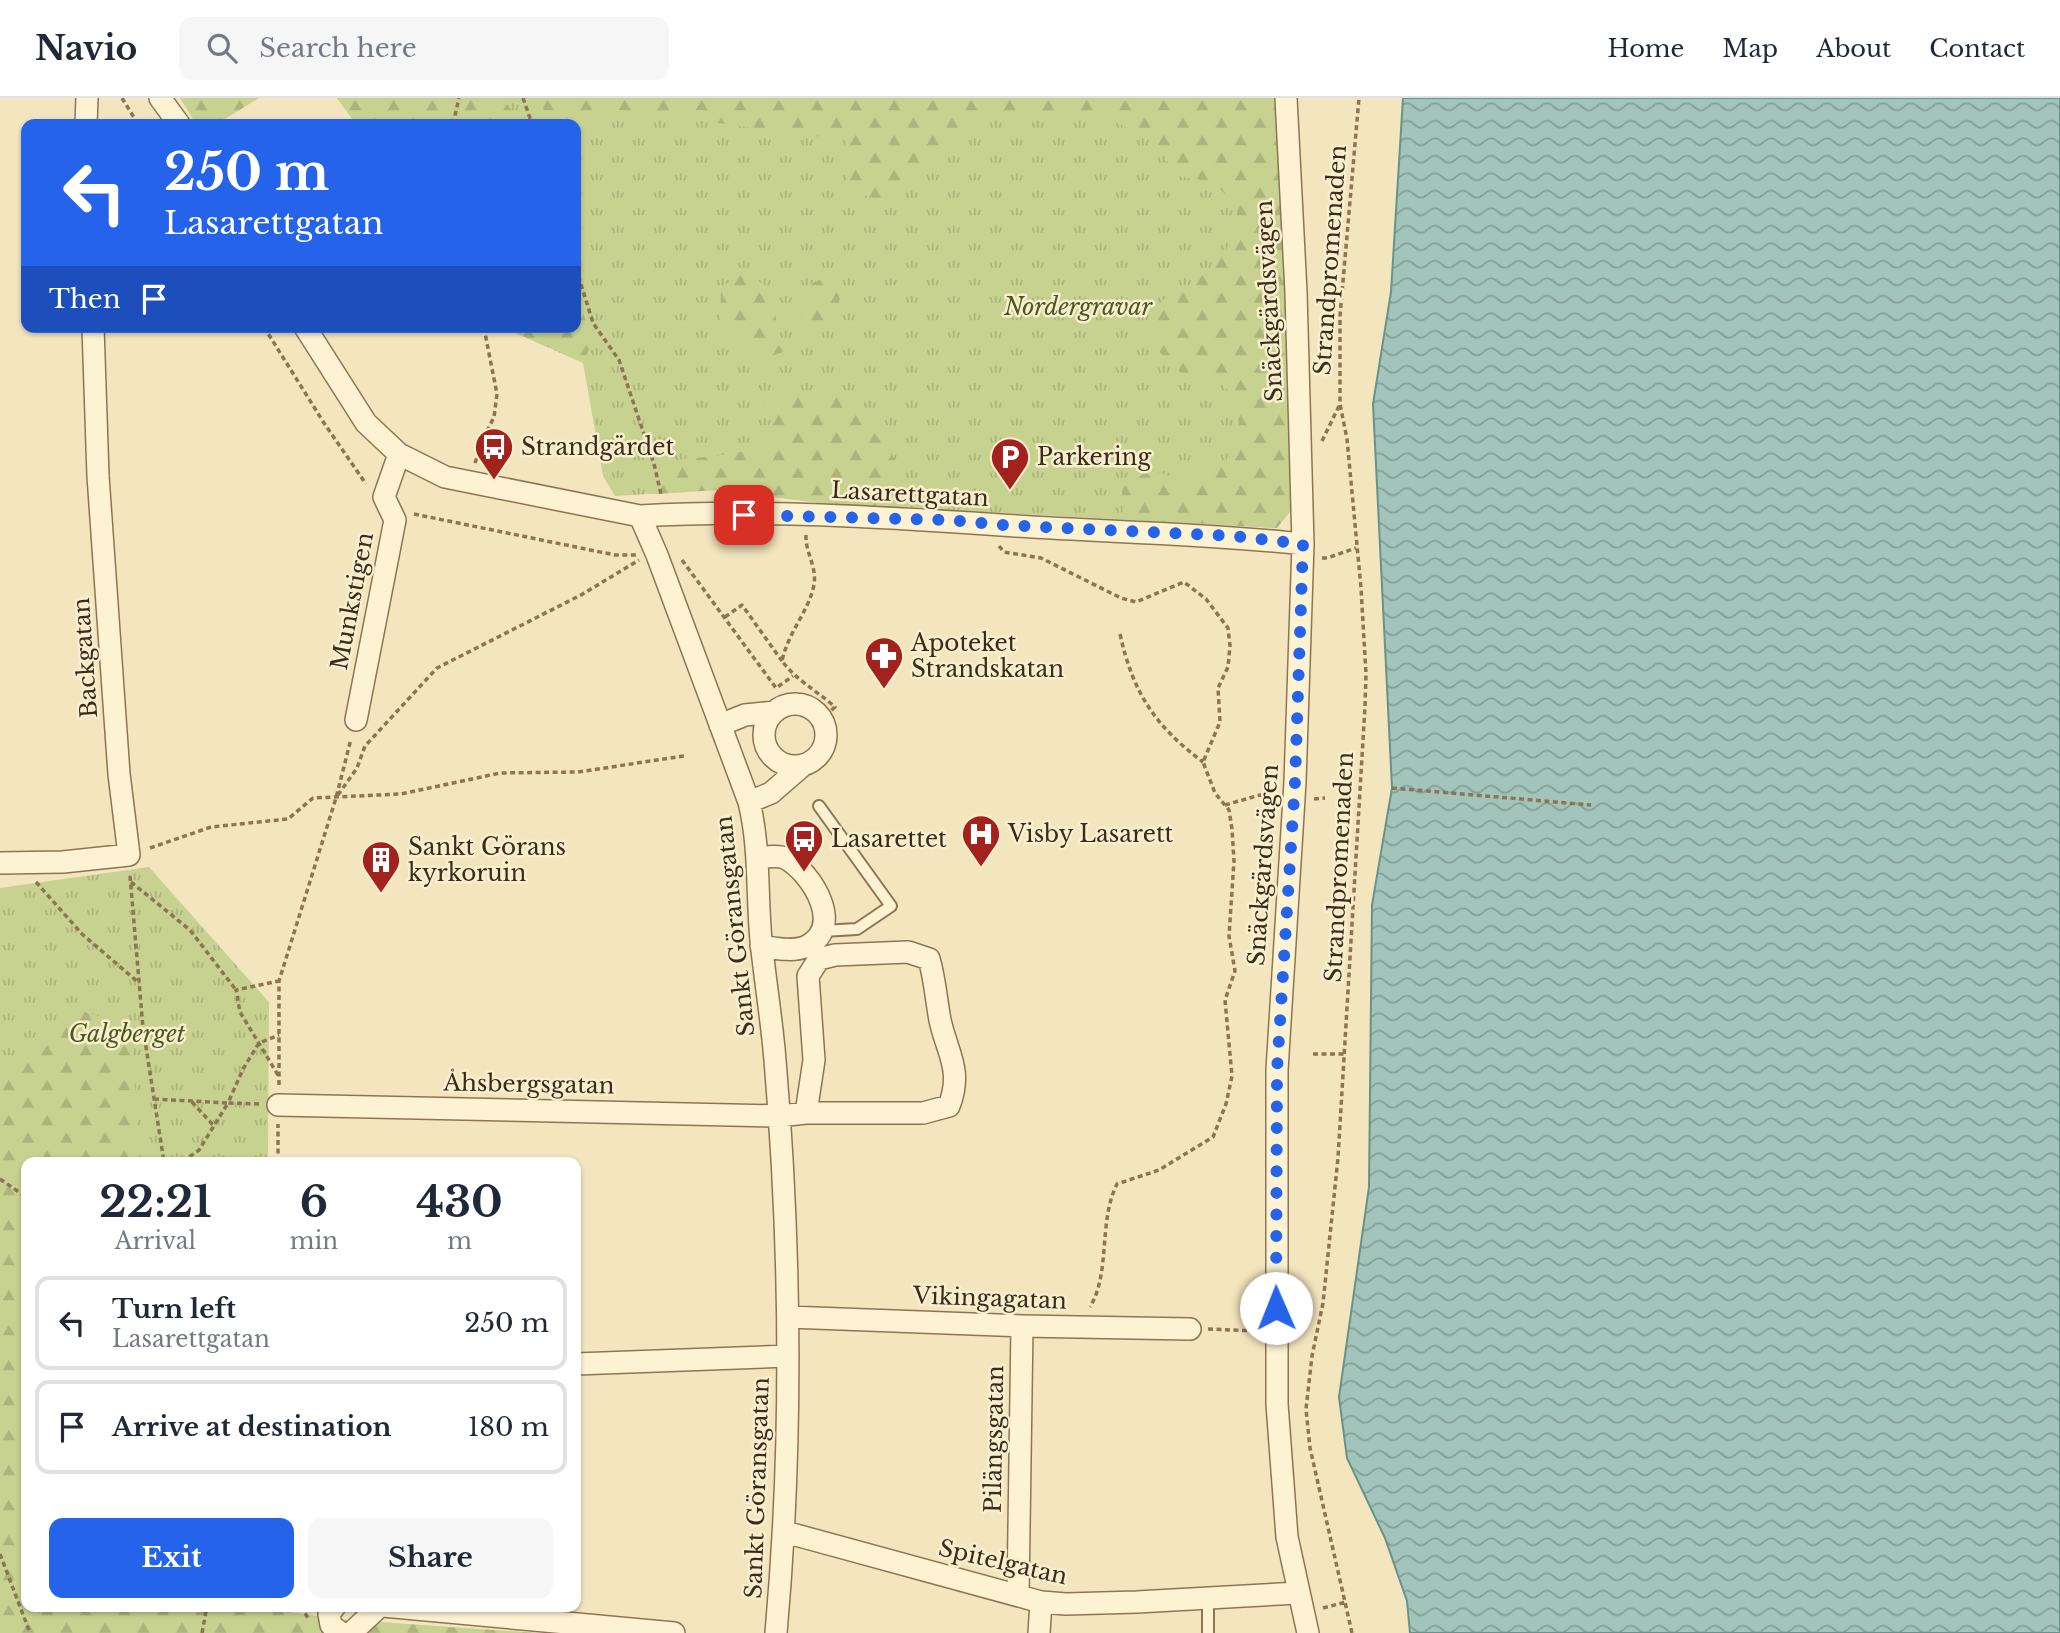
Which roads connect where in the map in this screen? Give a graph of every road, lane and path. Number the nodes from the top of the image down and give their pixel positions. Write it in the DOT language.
graph roads {
  1 [pos="88,98"];
  2 [pos="122,98"];
  3 [pos="160,98"];
  4 [pos="459,98"];
  5 [pos="523,98"];
  6 [pos="1286,98"];
  7 [pos="1359,98"];
  8 [pos="86,119"];
  9 [pos="135,119"];
  10 [pos="175,119"];
  11 [pos="454,119"];
  12 [pos="531,119"];
  13 [pos="581,284"];
  14 [pos="93,333"];
  15 [pos="309,333"];
  16 [pos="485,333"];
  17 [pos="399,454"];
  18 [pos="469,482"];
  19 [pos="666,515"];
  20 [pos="808,515"];
  21 [pos="640,516"];
  22 [pos="1001,525"];
  23 [pos="1356,548"];
  24 [pos="1303,551"];
  25 [pos="678,554"];
  26 [pos="647,555"];
  27 [pos="724,618"];
  28 [pos="1120,634"];
  29 [pos="782,661"];
  30 [pos="793,676"];
  31 [pos="774,712"];
  32 [pos="823,718"];
  33 [pos="356,720"];
  34 [pos="720,724"];
  35 [pos="684,756"];
  36 [pos="1203,762"];
  37 [pos="800,767"];
  38 [pos="1392,788"];
  39 [pos="336,798"];
  40 [pos="749,802"];
  41 [pos="1591,805"];
  42 [pos="819,806"];
  43 [pos="129,855"];
  44 [pos="758,858"];
  45 [pos="10,863"];
  46 [pos="131,882"];
  47 [pos="821,930"];
  48 [pos="761,946"];
  49 [pos="279,981"];
  50 [pos="139,983"];
  51 [pos="236,990"];
  52 [pos="279,1035"];
  53 [pos="259,1044"];
  54 [pos="1313,1054"];
  55 [pos="1346,1054"];
  56 [pos="279,1077"];
  57 [pos="154,1099"];
  58 [pos="192,1101"];
  59 [pos="228,1103"];
  60 [pos="278,1105"];
  61 [pos="806,1113"];
  62 [pos="779,1116"];
  63 [pos="214,1126"];
  64 [pos="163,1157"];
  65 [pos="189,1157"];
  66 [pos="278,1157"];
  67 [pos="0,1179"];
  68 [pos="21,1194"];
  69 [pos="789,1317"];
  70 [pos="1022,1326"];
  71 [pos="1072,1326"];
  72 [pos="1190,1329"];
  73 [pos="1276,1332"];
  74 [pos="788,1356"];
  75 [pos="581,1364"];
  76 [pos="785,1532"];
  77 [pos="0,1554"];
  78 [pos="1298,1593"];
  79 [pos="1018,1595"];
  80 [pos="1208,1597"];
  81 [pos="1041,1602"];
  82 [pos="21,1609"];
  83 [pos="22,1612"];
  84 [pos="207,1612"];
  85 [pos="330,1612"];
  86 [pos="375,1612"];
  87 [pos="447,1612"];
  88 [pos="30,1633"];
  89 [pos="202,1633"];
  90 [pos="341,1633"];
  91 [pos="351,1633"];
  92 [pos="674,1633"];
  93 [pos="776,1633"];
  94 [pos="1039,1633"];
  95 [pos="1208,1633"];
  96 [pos="1308,1633"];
  97 [pos="1352,1633"];
  1 -- 8 [label="street"];
  2 -- 9 [label="path"];
  3 -- 10 [label="street"];
  4 -- 11 [label="path"];
  5 -- 12 [label="path"];
  6 -- 24 [label="street, Snäckgärdsvägen"];
  7 -- 23 [label="path, Strandpromenaden"];
  13 -- 19 [label="path"];
  14 -- 43 [label="street, Backgatan"];
  15 -- 17 [label="street"];
  16 -- 18 [label="path"];
  17 -- 18 [label="street"];
  17 -- 33 [label="street, Munkstigen"];
  18 -- 21 [label="street"];
  19 -- 20 [label="street, Lasarettgatan"];
  19 -- 21 [label="street, Lasarettgatan"];
  20 -- 22 [label="street, Lasarettgatan"];
  20 -- 29 [label="path"];
  21 -- 34 [label="street, Sankt Göransgatan"];
  22 -- 24 [label="street, Lasarettgatan"];
  22 -- 36 [label="path"];
  23 -- 24 [label="path"];
  23 -- 55 [label="path, Strandpromenaden"];
  24 -- 73 [label="street, Snäckgärdsvägen"];
  25 -- 27 [label="path"];
  26 -- 39 [label="path"];
  27 -- 29 [label="path"];
  27 -- 30 [label="path"];
  28 -- 36 [label="path"];
  29 -- 30 [label="path"];
  30 -- 32 [label="path"];
  31 -- 32 [label="street"];
  31 -- 34 [label="street"];
  31 -- 37 [label="street"];
  32 -- 37 [label="street"];
  33 -- 39 [label="path"];
  34 -- 40 [label="street, Sankt Göransgatan"];
  35 -- 39 [label="path"];
  36 -- 71 [label="path"];
  37 -- 40 [label="street"];
  38 -- 41 [label="path"];
  39 -- 43 [label="path"];
  39 -- 49 [label="path"];
  40 -- 44 [label="street, Sankt Göransgatan"];
  42 -- 47 [label="lane"];
  43 -- 45 [label="street"];
  43 -- 46 [label="path"];
  44 -- 47 [label="street"];
  44 -- 48 [label="street, Sankt Göransgatan"];
  45 -- 50 [label="path"];
  46 -- 50 [label="path"];
  46 -- 51 [label="path"];
  47 -- 48 [label="street"];
  48 -- 62 [label="street, Sankt Göransgatan"];
  49 -- 51 [label="path"];
  49 -- 52 [label="path"];
  50 -- 57 [label="path"];
  51 -- 53 [label="path"];
  52 -- 53 [label="path"];
  52 -- 56 [label="path"];
  53 -- 56 [label="path"];
  53 -- 59 [label="path"];
  54 -- 55 [label="path"];
  55 -- 97 [label="path, Strandpromenaden"];
  56 -- 60 [label="path"];
  57 -- 58 [label="path"];
  57 -- 64 [label="path"];
  58 -- 59 [label="path"];
  58 -- 63 [label="path"];
  59 -- 60 [label="path"];
  59 -- 63 [label="path"];
  60 -- 62 [label="street, Åhsbergsgatan"];
  60 -- 66 [label="path"];
  61 -- 61 [label="street, Åhsbergsgatan"];
  61 -- 62 [label="street, Åhsbergsgatan"];
  62 -- 69 [label="street, Sankt Göransgatan"];
  63 -- 65 [label="path"];
  67 -- 68 [label="path"];
  69 -- 70 [label="street, Vikingagatan"];
  69 -- 74 [label="street, Sankt Göransgatan"];
  70 -- 71 [label="street, Vikingagatan"];
  70 -- 79 [label="street, Pilängsgatan"];
  71 -- 72 [label="street, Vikingagatan"];
  72 -- 73 [label="path"];
  73 -- 78 [label="street, Snäckgärdsvägen"];
  74 -- 75 [label="street"];
  74 -- 76 [label="street, Sankt Göransgatan"];
  76 -- 79 [label="street, Spitelgatan"];
  76 -- 93 [label="street, Sankt Göransgatan"];
  77 -- 82 [label="path"];
  78 -- 80 [label="street, Spitelgatan"];
  78 -- 96 [label="street, Snäckgärdsvägen"];
  79 -- 81 [label="street, Spitelgatan"];
  80 -- 81 [label="street, Spitelgatan"];
  80 -- 95 [label="lane"];
  81 -- 94 [label="street"];
  83 -- 88 [label="path"];
  84 -- 89 [label="path"];
  85 -- 90 [label="street"];
  86 -- 91 [label="street"];
  87 -- 92 [label="street"];
}
